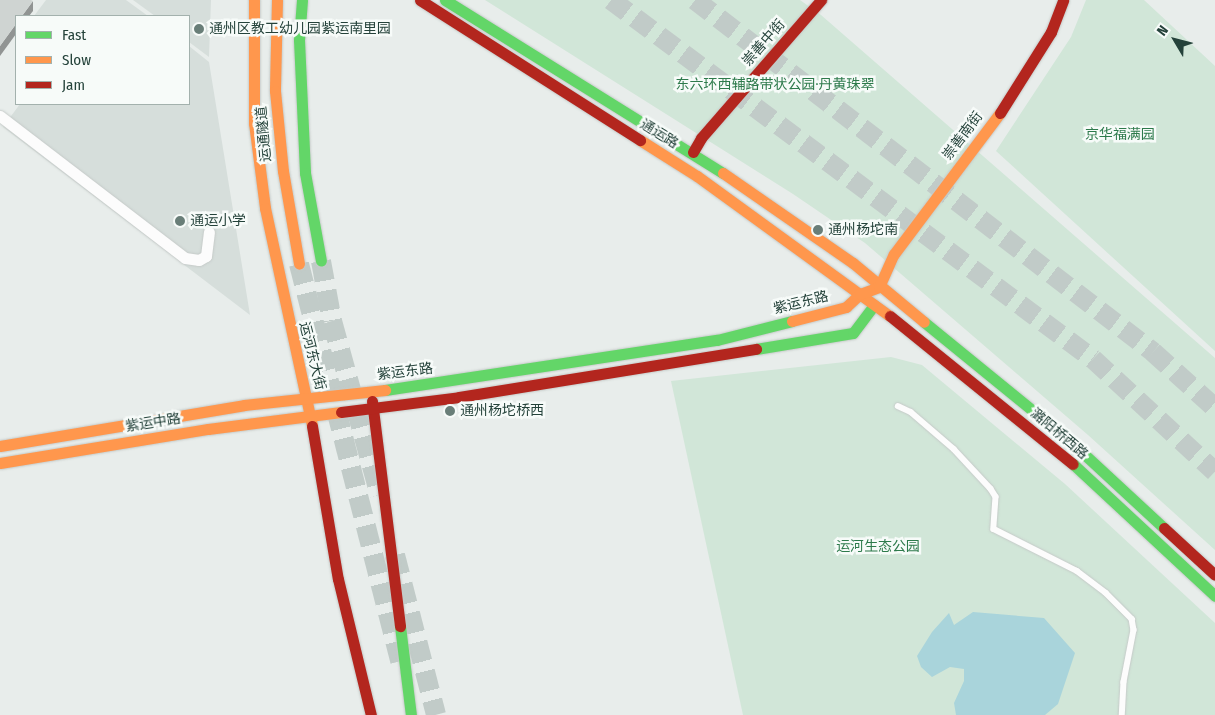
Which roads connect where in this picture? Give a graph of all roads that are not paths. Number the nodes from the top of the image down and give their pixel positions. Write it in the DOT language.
graph roads {
  1 [pos="254,0"];
  2 [pos="276,0"];
  3 [pos="302,0"];
  4 [pos="420,0"];
  5 [pos="445,0"];
  6 [pos="821,0"];
  7 [pos="1063,0"];
  8 [pos="0,116"];
  9 [pos="693,152"];
  10 [pos="209,232"];
  11 [pos="320,262"];
  12 [pos="299,264"];
  13 [pos="879,287"];
  14 [pos="860,294"];
  15 [pos="874,305"];
  16 [pos="372,391"];
  17 [pos="307,398"];
  18 [pos="898,406"];
  19 [pos="373,410"];
  20 [pos="311,418"];
  21 [pos="0,446"];
  22 [pos="0,463"];
  23 [pos="1215,575"];
  24 [pos="1215,596"];
  25 [pos="370,715"];
  26 [pos="411,715"];
  27 [pos="1122,715"];
  1 -- 17 [label="main road, 运河东大街"];
  2 -- 12 [label="main road, 运通隧道"];
  3 -- 11 [label="main road"];
  4 -- 14 [label="main road, 通运路"];
  5 -- 9 [label="main road, 通运路"];
  6 -- 9 [label="main road, 崇善中街"];
  7 -- 13 [label="main road, 崇善南街"];
  8 -- 10 [label="street"];
  9 -- 13 [label="main road, 通运路"];
  13 -- 14 [label="main road, 紫运东路"];
  13 -- 15 [label="main road"];
  13 -- 23 [label="main road, 潞阳桥西路"];
  14 -- 15 [label="main road, 通运路"];
  14 -- 16 [label="main road, 紫运东路"];
  15 -- 19 [label="main road"];
  15 -- 24 [label="main road, 潞阳桥西路"];
  16 -- 17 [label="main road, 紫运东路"];
  16 -- 19 [label="main road"];
  17 -- 20 [label="main road, 运河东大街"];
  17 -- 21 [label="main road, 紫运中路"];
  18 -- 27 [label="lane"];
  19 -- 20 [label="main road"];
  19 -- 26 [label="main road"];
  20 -- 22 [label="main road, 紫运中路"];
  20 -- 25 [label="main road, 运河东大街"];
}
